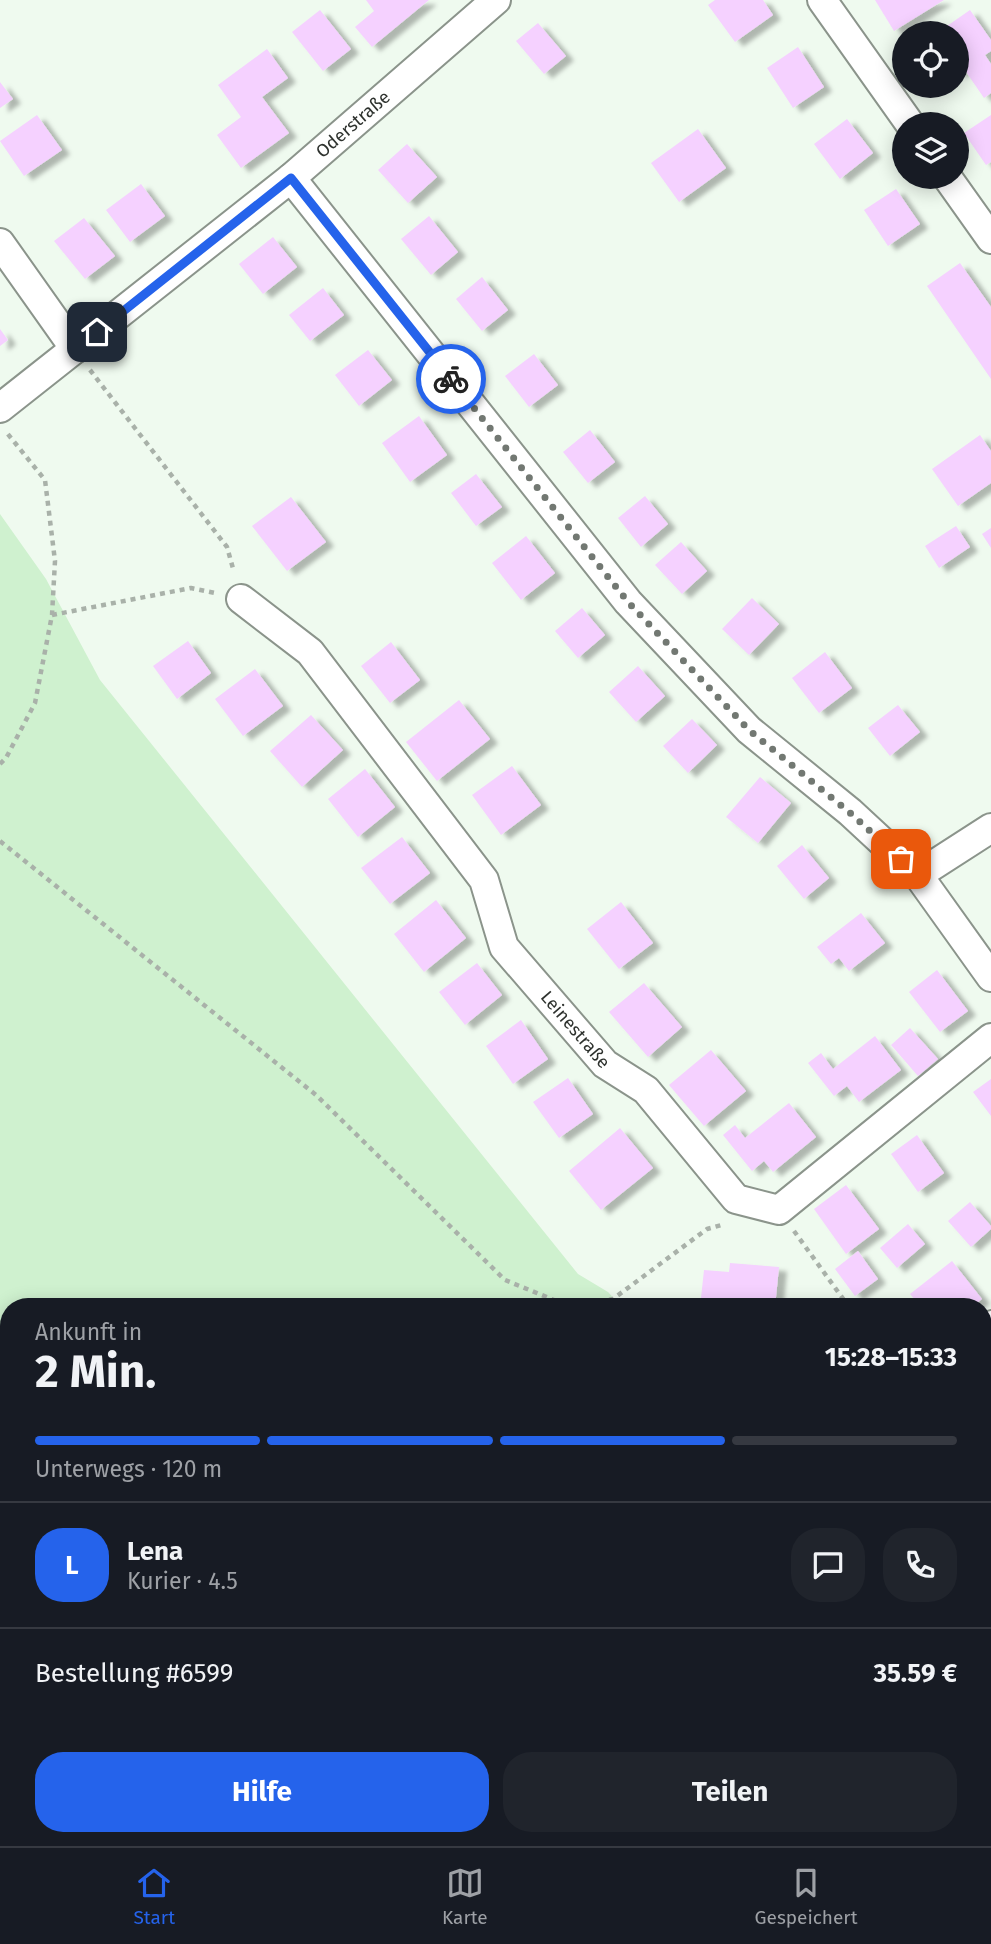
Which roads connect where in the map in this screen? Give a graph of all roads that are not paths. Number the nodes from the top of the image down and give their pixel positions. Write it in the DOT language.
graph roads {
  1 [pos="496,0"];
  2 [pos="822,0"];
  3 [pos="901,112"];
  4 [pos="291,178"];
  5 [pos="956,189"];
  6 [pos="991,239"];
  7 [pos="0,243"];
  8 [pos="75,349"];
  9 [pos="0,408"];
  10 [pos="241,599"];
  11 [pos="991,828"];
  12 [pos="918,875"];
  13 [pos="991,977"];
  14 [pos="991,1038"];
  1 -- 4 [label="street, Oderstraße"];
  2 -- 3 [label="street"];
  4 -- 8 [label="street, Oderstraße"];
  4 -- 12 [label="street"];
  5 -- 6 [label="street"];
  7 -- 8 [label="street"];
  8 -- 9 [label="street, Oderstraße"];
  10 -- 14 [label="street, Leinestraße"];
  11 -- 12 [label="street"];
  12 -- 13 [label="street"];
}
